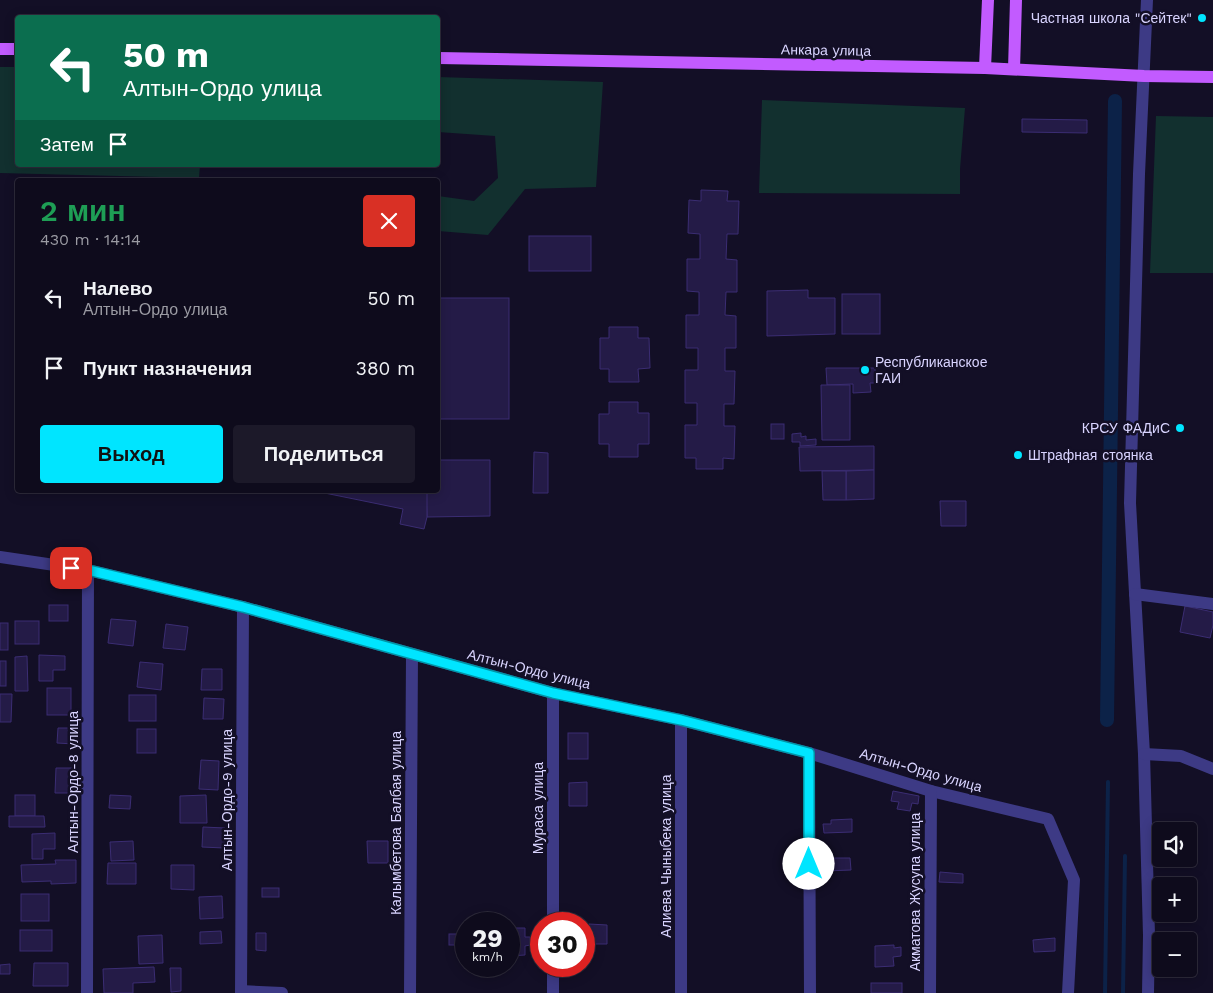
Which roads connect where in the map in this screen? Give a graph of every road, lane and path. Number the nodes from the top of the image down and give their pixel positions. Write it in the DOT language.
graph roads {
  1 [pos="988,0"];
  2 [pos="1016,0"];
  3 [pos="1147,0"];
  4 [pos="0,49"];
  5 [pos="15,49"];
  6 [pos="440,58"];
  7 [pos="985,68"];
  8 [pos="1014,69"];
  9 [pos="1144,76"];
  10 [pos="1213,77"];
  11 [pos="0,558"];
  12 [pos="88,570"];
  13 [pos="1135,594"];
  14 [pos="1213,604"];
  15 [pos="243,607"];
  16 [pos="412,654"];
  17 [pos="553,693"];
  18 [pos="681,720"];
  19 [pos="809,753"];
  20 [pos="1144,754"];
  21 [pos="1213,769"];
  22 [pos="931,791"];
  23 [pos="553,912"];
  24 [pos="553,977"];
  25 [pos="241,992"];
  26 [pos="87,993"];
  27 [pos="282,993"];
  28 [pos="410,993"];
  29 [pos="553,993"];
  30 [pos="681,993"];
  31 [pos="810,993"];
  32 [pos="930,993"];
  33 [pos="1068,993"];
  34 [pos="1148,993"];
  1 -- 7 [label="main road"];
  2 -- 8 [label="main road"];
  3 -- 9 [label="street"];
  4 -- 5 [label="main road"];
  6 -- 7 [label="main road, Анкара улица"];
  7 -- 8 [label="main road, Анкара улица"];
  8 -- 9 [label="main road, Анкара улица"];
  9 -- 10 [label="main road, Анкара улица"];
  9 -- 13 [label="street"];
  11 -- 12 [label="street, Алтын-Ордо улица"];
  12 -- 15 [label="street, Алтын-Ордо улица"];
  12 -- 26 [label="street, Алтын-Ордо-8 улица"];
  13 -- 14 [label="street"];
  13 -- 20 [label="street"];
  15 -- 16 [label="street, Алтын-Ордо улица"];
  15 -- 25 [label="street, Алтын-Ордо-9 улица"];
  16 -- 17 [label="street, Алтын-Ордо улица"];
  16 -- 28 [label="street, Калымбетова Балбая улица"];
  17 -- 18 [label="street, Алтын-Ордо улица"];
  17 -- 23 [label="street, Мураса улица"];
  18 -- 19 [label="street, Алтын-Ордо улица"];
  18 -- 30 [label="street, Алиева Чыныбека улица"];
  19 -- 22 [label="street, Алтын-Ордо улица"];
  19 -- 31 [label="street"];
  20 -- 21 [label="street"];
  20 -- 34 [label="street"];
  22 -- 32 [label="street, Акматова Жусупа улица"];
  22 -- 33 [label="street, Алтын-Ордо улица"];
  24 -- 29 [label="street"];
  25 -- 27 [label="street"];
}
